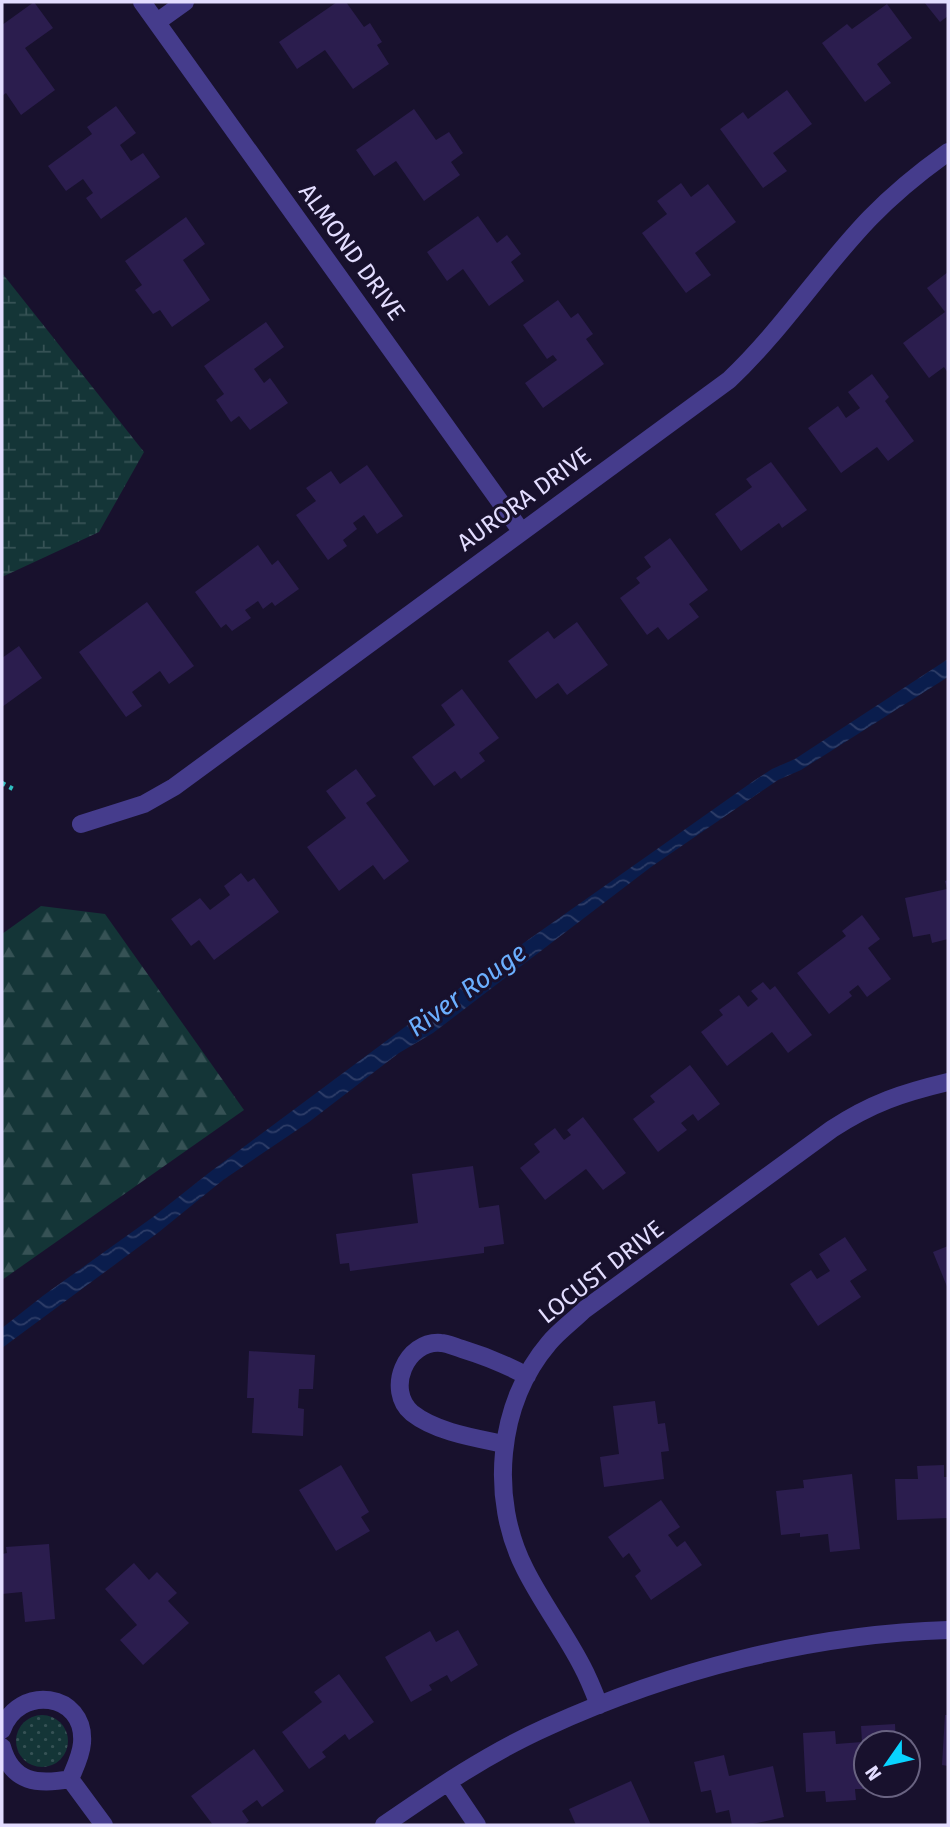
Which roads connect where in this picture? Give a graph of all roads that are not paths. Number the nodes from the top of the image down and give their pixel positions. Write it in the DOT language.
graph roads {
  1 [pos="142,2"];
  2 [pos="185,2"];
  3 [pos="157,22"];
  4 [pos="948,152"];
  5 [pos="521,531"];
  6 [pos="81,824"];
  7 [pos="948,1082"];
  8 [pos="527,1376"];
  9 [pos="504,1444"];
  10 [pos="948,1630"];
  11 [pos="599,1705"];
  12 [pos="2,1730"];
  13 [pos="2,1747"];
  14 [pos="70,1779"];
  15 [pos="448,1782"];
  16 [pos="104,1825"];
  17 [pos="384,1825"];
  18 [pos="477,1825"];
  1 -- 3 [label="street, ALMOND DRIVE"];
  2 -- 3 [label="street"];
  3 -- 5 [label="street, ALMOND DRIVE"];
  4 -- 5 [label="street, AURORA DRIVE"];
  5 -- 6 [label="street, AURORA DRIVE"];
  7 -- 8 [label="street, LOCUST DRIVE"];
  8 -- 9 [label="street, LOCUST DRIVE"];
  8 -- 9 [label="street"];
  9 -- 11 [label="street, LOCUST DRIVE"];
  10 -- 11 [label="street"];
  11 -- 15 [label="street"];
  12 -- 14 [label="street"];
  13 -- 14 [label="street"];
  14 -- 16 [label="street"];
  15 -- 17 [label="street"];
  15 -- 18 [label="street"];
}
